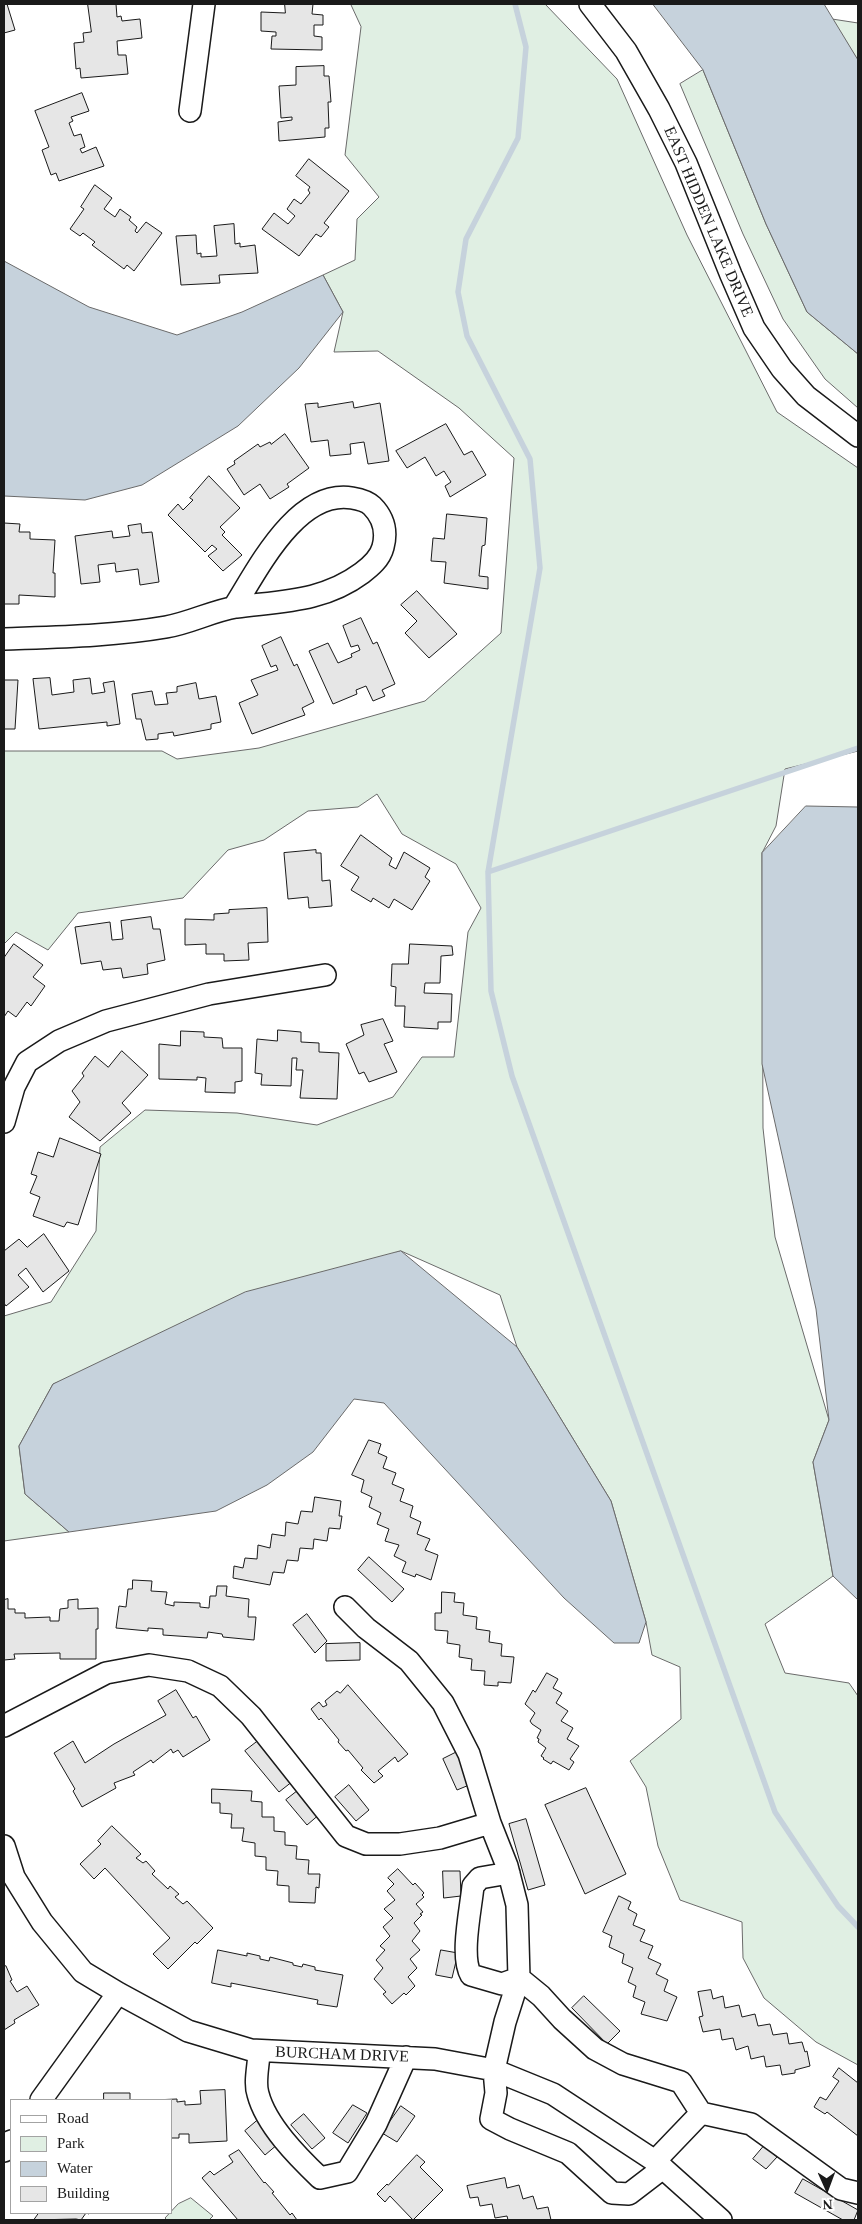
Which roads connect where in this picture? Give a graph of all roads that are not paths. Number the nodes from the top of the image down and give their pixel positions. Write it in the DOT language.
graph roads {
  1 [pos="204,4"];
  2 [pos="590,4"];
  3 [pos="190,111"];
  4 [pos="851,431"];
  5 [pos="234,607"];
  6 [pos="4,639"];
  7 [pos="325,974"];
  8 [pos="4,1122"];
  9 [pos="345,1608"];
  10 [pos="4,1726"];
  11 [pos="490,1823"];
  12 [pos="4,1846"];
  13 [pos="509,1873"];
  14 [pos="519,1978"];
  15 [pos="118,1993"];
  16 [pos="259,2051"];
  17 [pos="406,2057"];
  18 [pos="494,2070"];
  19 [pos="42,2099"];
  20 [pos="701,2113"];
  21 [pos="659,2165"];
  22 [pos="858,2194"];
  23 [pos="721,2220"];
  1 -- 3 [label="street"];
  2 -- 4 [label="street, EAST HIDDEN LAKE DRIVE"];
  5 -- 5 [label="street"];
  5 -- 6 [label="street"];
  7 -- 8 [label="street"];
  9 -- 11 [label="street"];
  10 -- 11 [label="street"];
  11 -- 13 [label="street"];
  12 -- 15 [label="street, BURCHAM DRIVE"];
  13 -- 14 [label="street"];
  13 -- 14 [label="street"];
  14 -- 18 [label="street"];
  14 -- 20 [label="street"];
  15 -- 16 [label="street, BURCHAM DRIVE"];
  15 -- 19 [label="street"];
  16 -- 17 [label="street, BURCHAM DRIVE"];
  16 -- 17 [label="street"];
  17 -- 18 [label="street, BURCHAM DRIVE"];
  18 -- 21 [label="street, BURCHAM DRIVE"];
  18 -- 21 [label="street"];
  20 -- 21 [label="street"];
  20 -- 22 [label="street"];
  21 -- 23 [label="street, BURCHAM DRIVE"];
}
